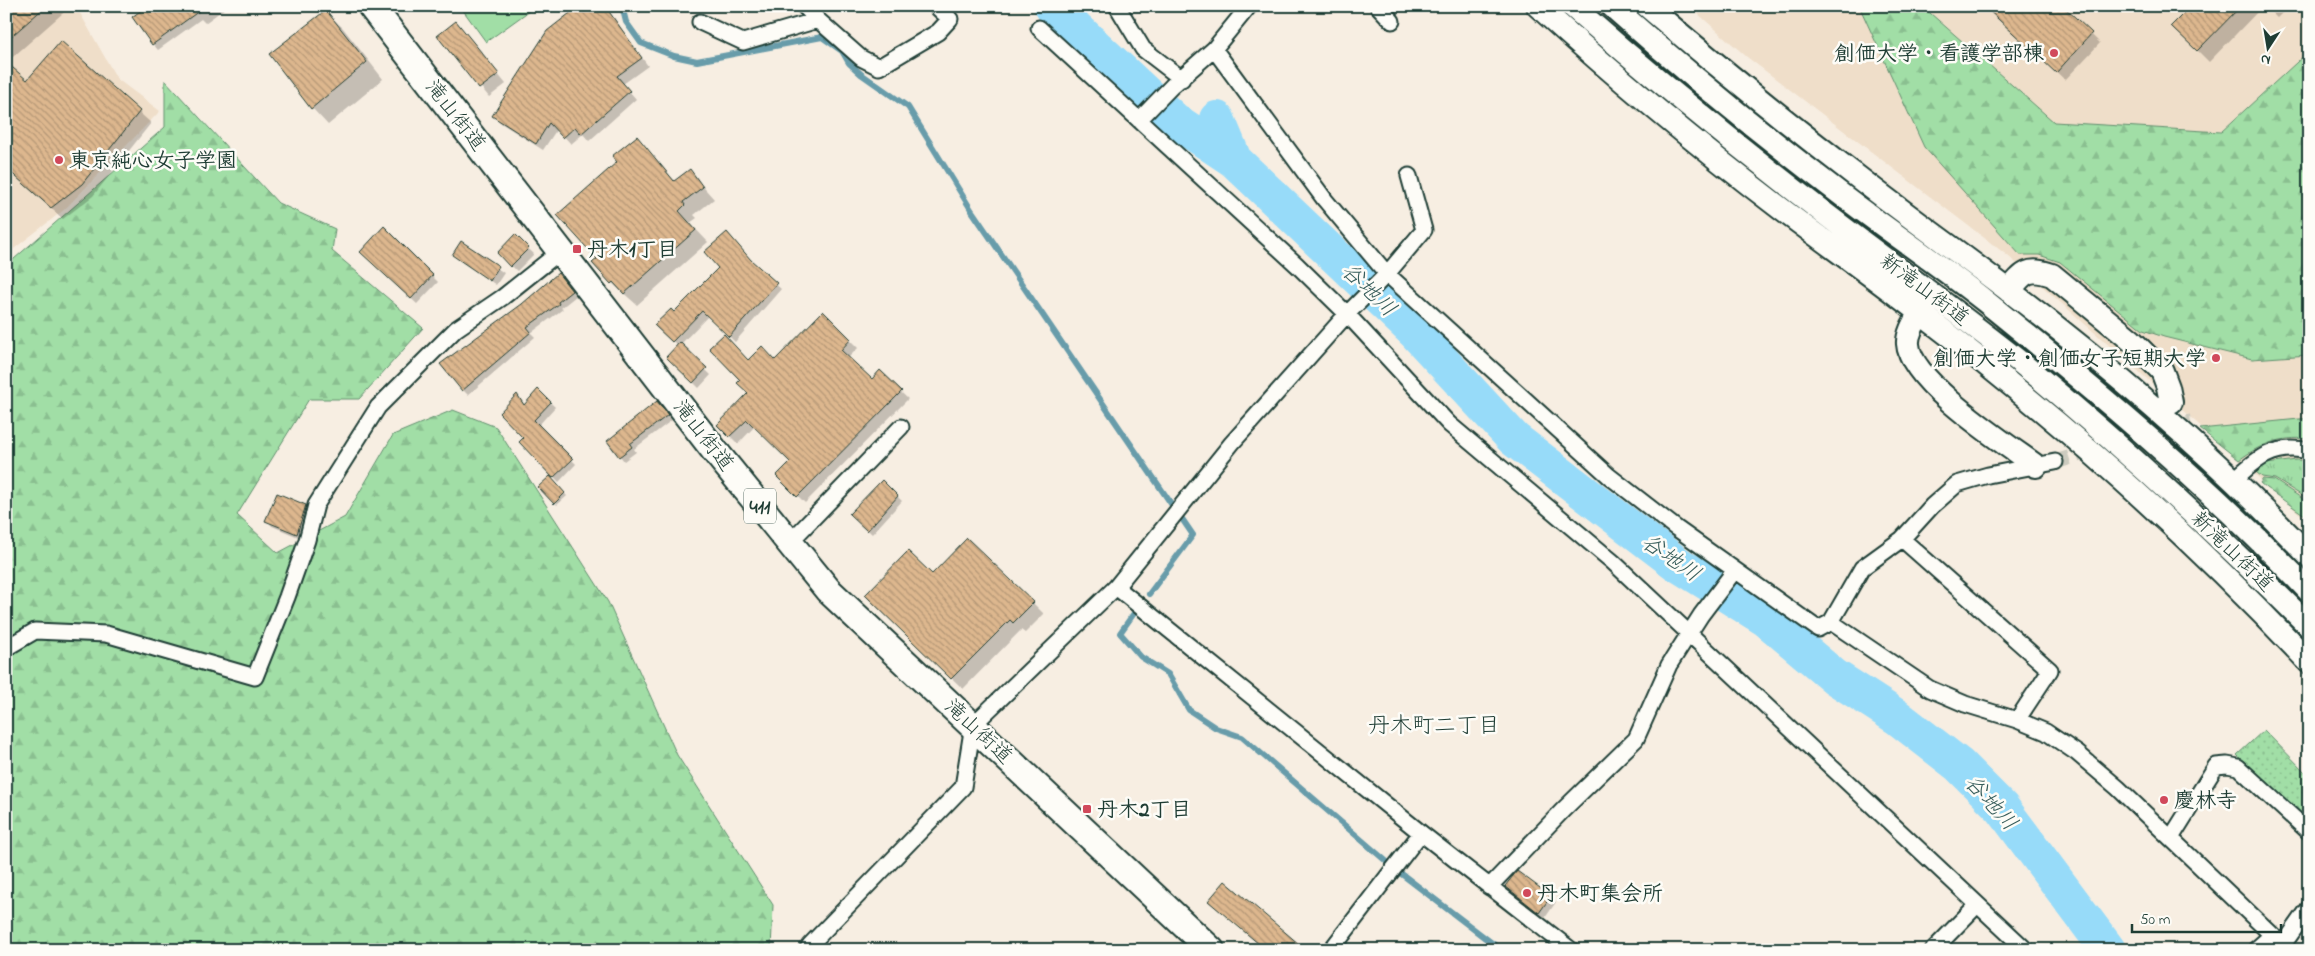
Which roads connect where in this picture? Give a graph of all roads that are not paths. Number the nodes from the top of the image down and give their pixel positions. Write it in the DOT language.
graph roads {
  1 [pos="371,6"];
  2 [pos="804,6"];
  3 [pos="936,6"];
  4 [pos="1117,6"];
  5 [pos="1249,6"];
  6 [pos="1378,6"];
  7 [pos="1538,6"];
  8 [pos="1572,6"];
  9 [pos="1612,6"];
  10 [pos="1647,6"];
  11 [pos="818,20"];
  12 [pos="1392,21"];
  13 [pos="700,22"];
  14 [pos="1039,28"];
  15 [pos="1214,49"];
  16 [pos="1177,83"];
  17 [pos="1142,118"];
  18 [pos="1410,176"];
  19 [pos="562,250"];
  20 [pos="1384,276"];
  21 [pos="2009,291"];
  22 [pos="1351,311"];
  23 [pos="1920,312"];
  24 [pos="2171,402"];
  25 [pos="901,427"];
  26 [pos="2309,451"];
  27 [pos="2046,464"];
  28 [pos="2233,481"];
  29 [pos="1902,539"];
  30 [pos="790,542"];
  31 [pos="2309,556"];
  32 [pos="1731,575"];
  33 [pos="1116,587"];
  34 [pos="2309,591"];
  35 [pos="1831,622"];
  36 [pos="2309,626"];
  37 [pos="1690,634"];
  38 [pos="6,648"];
  39 [pos="2309,662"];
  40 [pos="2017,720"];
  41 [pos="973,725"];
  42 [pos="2309,832"];
  43 [pos="1421,834"];
  44 [pos="2171,838"];
  45 [pos="1489,887"];
  46 [pos="1977,904"];
  47 [pos="2309,908"];
  48 [pos="2281,943"];
  49 [pos="807,950"];
  50 [pos="1210,950"];
  51 [pos="1331,950"];
  52 [pos="1571,950"];
  53 [pos="1934,950"];
  54 [pos="2026,950"];
  55 [pos="2255,950"];
  1 -- 19 [label="highway, 滝山街道 / 411"];
  2 -- 11 [label="street"];
  3 -- 11 [label="street"];
  4 -- 16 [label="street"];
  5 -- 15 [label="street"];
  6 -- 12 [label="street"];
  7 -- 23 [label="main road"];
  8 -- 36 [label="main road, 新滝山街道"];
  9 -- 34 [label="main road, 新滝山街道"];
  10 -- 21 [label="main road"];
  11 -- 13 [label="street"];
  14 -- 17 [label="street"];
  15 -- 16 [label="street"];
  15 -- 20 [label="street"];
  16 -- 17 [label="street"];
  17 -- 22 [label="street"];
  18 -- 20 [label="street"];
  19 -- 30 [label="highway, 滝山街道 / 411"];
  19 -- 38 [label="street"];
  20 -- 22 [label="street"];
  20 -- 32 [label="street"];
  21 -- 24 [label="main road"];
  21 -- 28 [label="main road"];
  22 -- 33 [label="street"];
  22 -- 37 [label="street"];
  23 -- 27 [label="main road"];
  23 -- 39 [label="main road"];
  25 -- 30 [label="street"];
  26 -- 28 [label="street"];
  27 -- 29 [label="street"];
  28 -- 31 [label="main road"];
  29 -- 35 [label="street"];
  29 -- 40 [label="street"];
  30 -- 41 [label="highway, 滝山街道 / 411"];
  32 -- 35 [label="street"];
  32 -- 37 [label="street"];
  33 -- 41 [label="street"];
  33 -- 43 [label="street"];
  35 -- 40 [label="street"];
  37 -- 45 [label="street"];
  37 -- 46 [label="street"];
  40 -- 44 [label="street"];
  41 -- 49 [label="street"];
  41 -- 50 [label="highway, 滝山街道 / 411"];
  42 -- 44 [label="street"];
  43 -- 45 [label="street"];
  43 -- 51 [label="street"];
  44 -- 48 [label="street"];
  45 -- 52 [label="street"];
  46 -- 53 [label="street"];
  46 -- 54 [label="street"];
  47 -- 48 [label="street"];
  48 -- 55 [label="street"];
}
